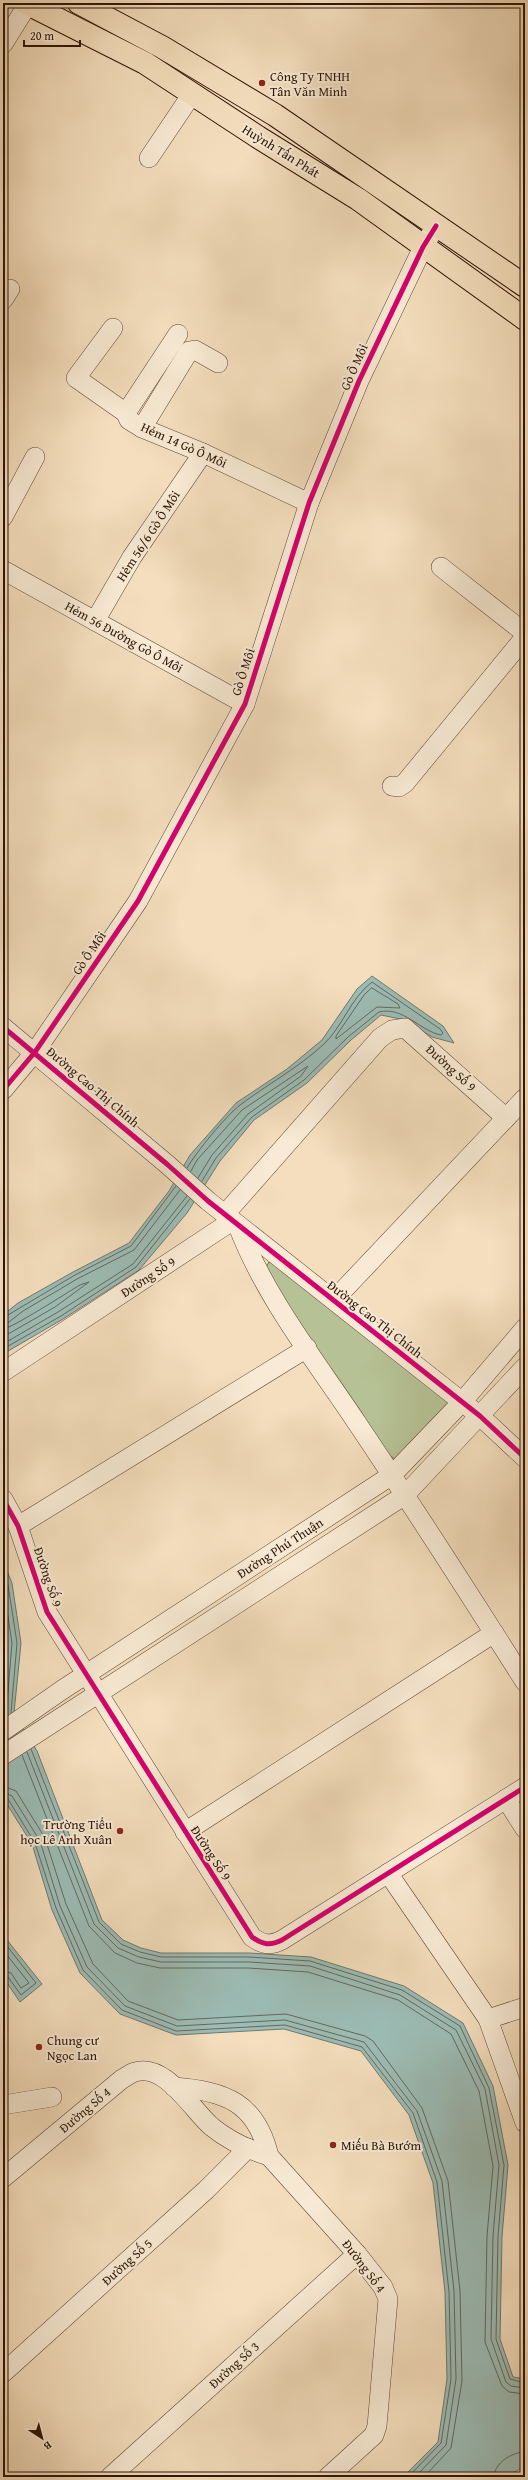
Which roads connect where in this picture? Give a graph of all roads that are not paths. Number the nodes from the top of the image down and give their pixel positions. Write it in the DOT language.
graph roads {
  1 [pos="79,3"];
  2 [pos="27,4"];
  3 [pos="3,44"];
  4 [pos="192,94"];
  5 [pos="275,115"];
  6 [pos="258,137"];
  7 [pos="149,158"];
  8 [pos="436,226"];
  9 [pos="423,247"];
  10 [pos="525,286"];
  11 [pos="525,318"];
  12 [pos="113,328"];
  13 [pos="178,334"];
  14 [pos="218,363"];
  15 [pos="126,413"];
  16 [pos="142,428"];
  17 [pos="203,453"];
  18 [pos="35,457"];
  19 [pos="309,503"];
  20 [pos="3,517"];
  21 [pos="441,567"];
  22 [pos="3,570"];
  23 [pos="95,621"];
  24 [pos="525,634"];
  25 [pos="525,637"];
  26 [pos="245,704"];
  27 [pos="392,786"];
  28 [pos="3,1027"];
  29 [pos="35,1052"];
  30 [pos="3,1090"];
  31 [pos="525,1098"];
  32 [pos="506,1118"];
  33 [pos="232,1220"];
  34 [pos="334,1300"];
  35 [pos="525,1328"];
  36 [pos="307,1348"];
  37 [pos="525,1367"];
  38 [pos="3,1372"];
  39 [pos="462,1402"];
  40 [pos="480,1416"];
  41 [pos="525,1458"];
  42 [pos="392,1475"];
  43 [pos="405,1495"];
  44 [pos="3,1499"];
  45 [pos="18,1526"];
  46 [pos="494,1633"];
  47 [pos="85,1675"];
  48 [pos="525,1682"];
  49 [pos="97,1695"];
  50 [pos="3,1731"];
  51 [pos="3,1754"];
  52 [pos="525,1787"];
  53 [pos="506,1799"];
  54 [pos="525,1829"];
  55 [pos="185,1832"];
  56 [pos="388,1873"];
  57 [pos="525,2007"];
  58 [pos="488,2020"];
  59 [pos="174,2087"];
  60 [pos="52,2097"];
  61 [pos="3,2105"];
  62 [pos="525,2123"];
  63 [pos="248,2148"];
  64 [pos="269,2156"];
  65 [pos="3,2178"];
  66 [pos="357,2254"];
  67 [pos="3,2373"];
  68 [pos="110,2477"];
  69 [pos="328,2477"];
  1 -- 5 [label="main road, Huỳnh Tấn Phát"];
  2 -- 3 [label="street"];
  2 -- 4 [label="main road, Huỳnh Tấn Phát"];
  4 -- 6 [label="main road, Huỳnh Tấn Phát"];
  4 -- 7 [label="street"];
  5 -- 6 [label="main road"];
  5 -- 8 [label="main road, Huỳnh Tấn Phát"];
  6 -- 9 [label="main road, Huỳnh Tấn Phát"];
  8 -- 9 [label="street, Gò Ô Môi"];
  8 -- 10 [label="main road, Huỳnh Tấn Phát"];
  9 -- 11 [label="main road, Huỳnh Tấn Phát"];
  9 -- 19 [label="street, Gò Ô Môi"];
  12 -- 15 [label="street"];
  13 -- 15 [label="street, Hẻm 14 Gò Ô Môi"];
  14 -- 16 [label="street"];
  15 -- 16 [label="street, Hẻm 14 Gò Ô Môi"];
  16 -- 17 [label="street, Hẻm 14 Gò Ô Môi"];
  17 -- 19 [label="street, Hẻm 14 Gò Ô Môi"];
  17 -- 23 [label="street, Hẻm 56/6 Gò Ô Môi"];
  18 -- 20 [label="street"];
  19 -- 26 [label="street, Gò Ô Môi"];
  21 -- 24 [label="street"];
  22 -- 23 [label="street, Hẻm 56 Đường Gò Ô Môi"];
  23 -- 26 [label="street, Hẻm 56 Đường Gò Ô Môi"];
  25 -- 27 [label="street"];
  26 -- 29 [label="street, Gò Ô Môi"];
  28 -- 29 [label="street, Đường Cao Thị Chính"];
  29 -- 30 [label="street, Gò Ô Môi"];
  29 -- 33 [label="street, Đường Cao Thị Chính"];
  31 -- 32 [label="street"];
  32 -- 33 [label="street, Đường Số 9"];
  32 -- 34 [label="street"];
  33 -- 34 [label="street, Đường Cao Thị Chính"];
  33 -- 36 [label="street"];
  33 -- 38 [label="street, Đường Số 9"];
  34 -- 39 [label="street, Đường Cao Thị Chính"];
  35 -- 39 [label="street, Đường Phú Thuận"];
  36 -- 42 [label="street"];
  36 -- 45 [label="street"];
  37 -- 40 [label="street, Đường Phú Thuận"];
  39 -- 40 [label="street, Đường Cao Thị Chính"];
  39 -- 42 [label="street, Đường Phú Thuận"];
  40 -- 41 [label="street, Đường Cao Thị Chính"];
  40 -- 43 [label="street, Đường Phú Thuận"];
  42 -- 43 [label="street"];
  42 -- 47 [label="street, Đường Phú Thuận"];
  43 -- 46 [label="street"];
  43 -- 49 [label="street, Đường Phú Thuận"];
  44 -- 45 [label="street, Đường Số 9"];
  45 -- 47 [label="street, Đường Số 9"];
  46 -- 48 [label="street"];
  46 -- 55 [label="street"];
  47 -- 49 [label="street, Đường Số 9"];
  47 -- 50 [label="street, Đường Phú Thuận"];
  49 -- 51 [label="street, Đường Phú Thuận"];
  49 -- 55 [label="street, Đường Số 9"];
  52 -- 53 [label="street, Đường Số 9"];
  53 -- 54 [label="street"];
  53 -- 56 [label="street, Đường Số 9"];
  55 -- 56 [label="street, Đường Số 9"];
  56 -- 58 [label="street"];
  57 -- 58 [label="street"];
  58 -- 62 [label="street"];
  59 -- 63 [label="street, Đường Số 4"];
  59 -- 64 [label="street, Đường Số 4"];
  59 -- 65 [label="street, Đường Số 4"];
  60 -- 61 [label="street"];
  63 -- 64 [label="street, Đường Số 4"];
  63 -- 67 [label="street, Đường Số 5"];
  64 -- 66 [label="street, Đường Số 4"];
  66 -- 68 [label="street, Đường Số 3"];
  66 -- 69 [label="street, Đường Số 4"];
}
